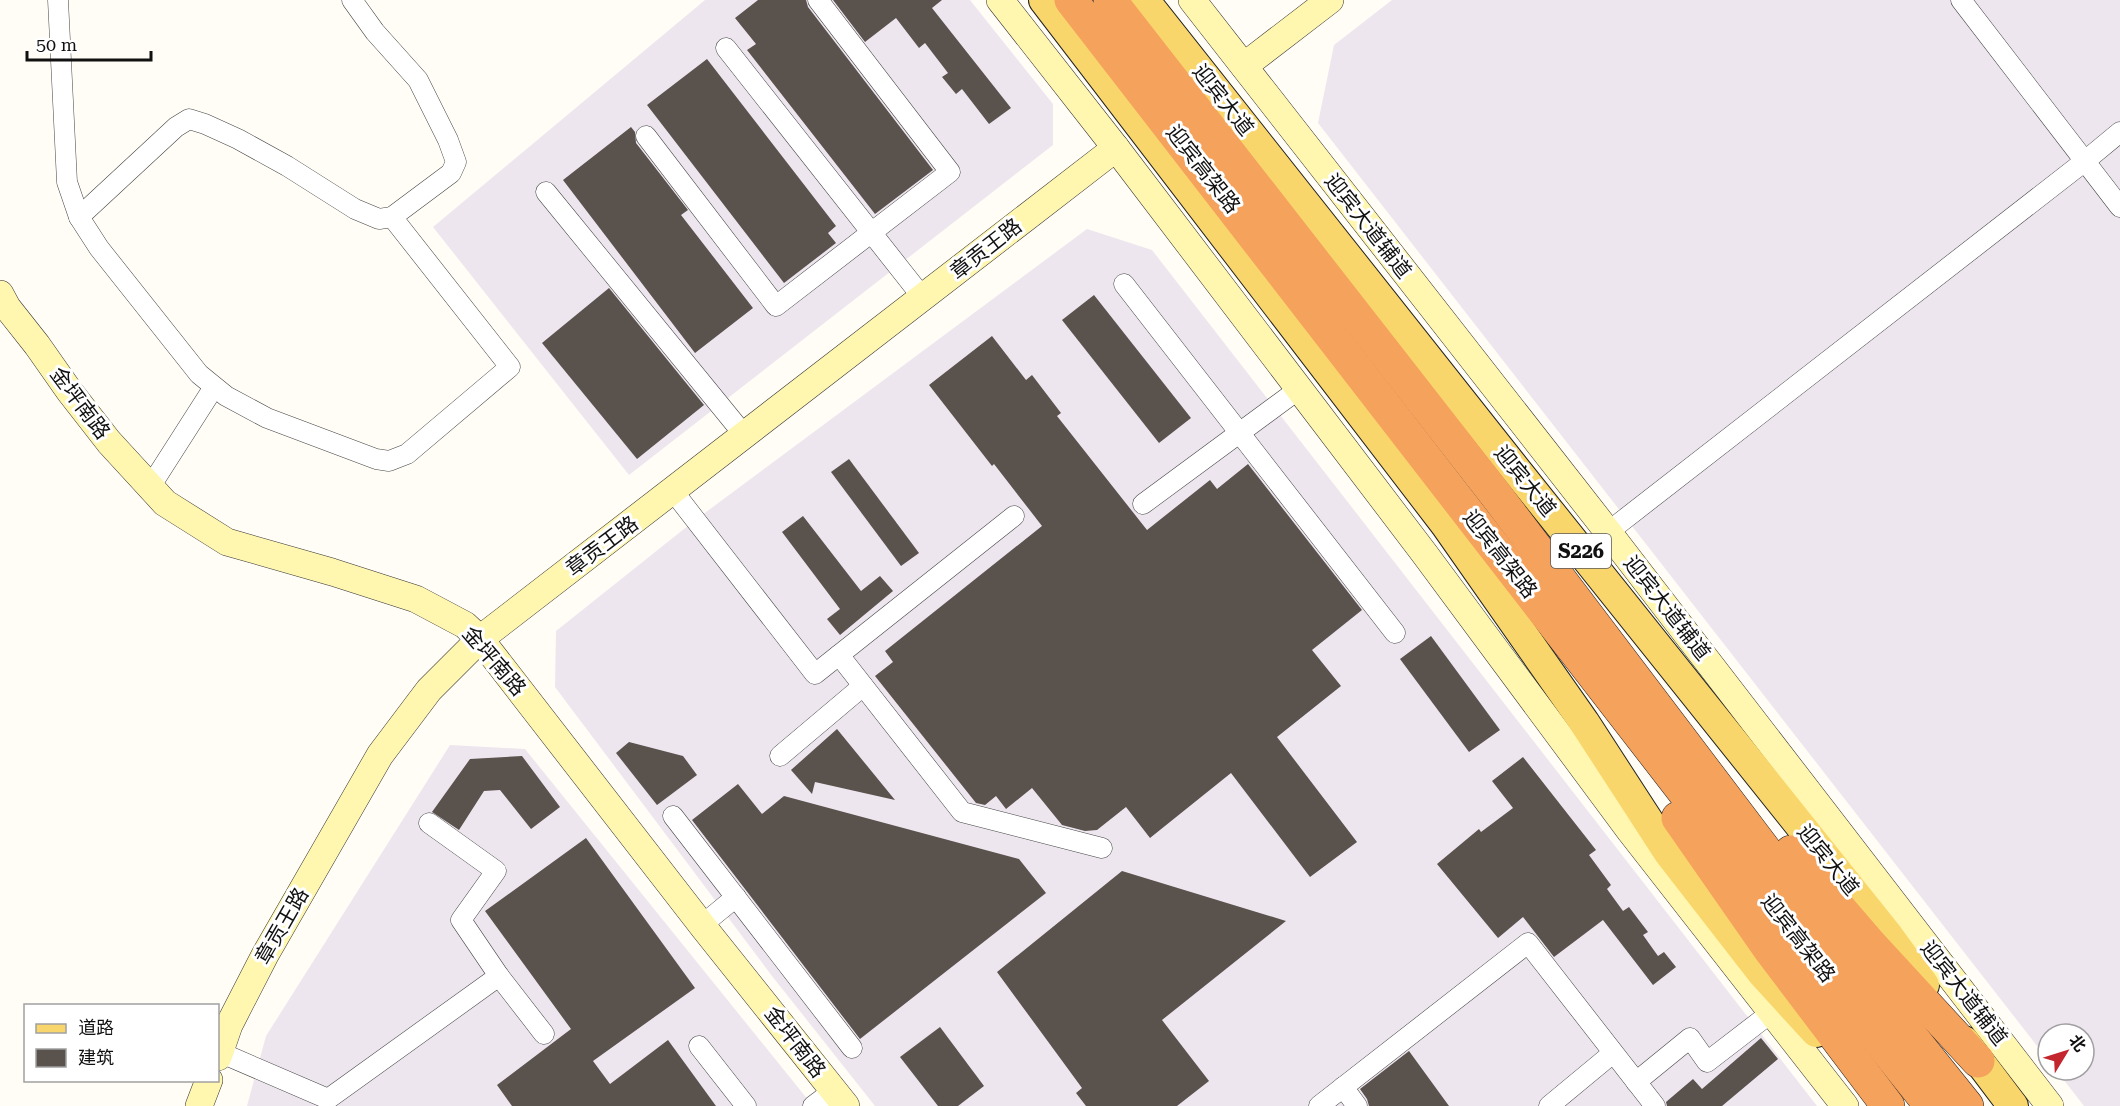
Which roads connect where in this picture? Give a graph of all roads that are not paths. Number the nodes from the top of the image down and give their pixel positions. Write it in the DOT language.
graph roads {
  1 [pos="58,0"];
  2 [pos="352,0"];
  3 [pos="818,0"];
  4 [pos="1000,0"];
  5 [pos="1044,0"];
  6 [pos="1071,0"];
  7 [pos="1110,0"];
  8 [pos="1144,0"];
  9 [pos="1191,0"];
  10 [pos="1330,0"];
  11 [pos="1961,0"];
  12 [pos="726,48"];
  13 [pos="1244,66"];
  14 [pos="2120,132"];
  15 [pos="646,136"];
  16 [pos="1116,148"];
  17 [pos="2085,161"];
  18 [pos="546,192"];
  19 [pos="2120,207"];
  20 [pos="79,217"];
  21 [pos="392,217"];
  22 [pos="871,233"];
  23 [pos="1124,284"];
  24 [pos="0,294"];
  25 [pos="923,298"];
  26 [pos="214,387"];
  27 [pos="1299,389"];
  28 [pos="1239,433"];
  29 [pos="745,436"];
  30 [pos="150,487"];
  31 [pos="673,491"];
  32 [pos="1496,495"];
  33 [pos="1143,504"];
  34 [pos="1014,516"];
  35 [pos="1471,518"];
  36 [pos="1608,532"];
  37 [pos="1395,633"];
  38 [pos="480,639"];
  39 [pos="839,655"];
  40 [pos="863,686"];
  41 [pos="780,756"];
  42 [pos="673,816"];
  43 [pos="429,823"];
  44 [pos="1102,848"];
  45 [pos="736,897"];
  46 [pos="702,925"];
  47 [pos="499,976"];
  48 [pos="1772,1012"];
  49 [pos="544,1034"];
  50 [pos="699,1046"];
  51 [pos="852,1048"];
  52 [pos="219,1052"];
  53 [pos="1613,1053"];
  54 [pos="219,1055"];
  55 [pos="1978,1061"];
  56 [pos="207,1082"];
  57 [pos="1636,1082"];
  58 [pos="1343,1088"];
  59 [pos="831,1101"];
  60 [pos="199,1106"];
  61 [pos="746,1106"];
  62 [pos="1320,1106"];
  63 [pos="1357,1106"];
  64 [pos="1549,1106"];
  65 [pos="1655,1106"];
  66 [pos="1845,1106"];
  67 [pos="1886,1106"];
  68 [pos="1931,1106"];
  69 [pos="1967,1106"];
  70 [pos="2013,1106"];
  71 [pos="2050,1106"];
  1 -- 20 [label="street"];
  2 -- 21 [label="street"];
  3 -- 22 [label="street"];
  4 -- 16 [label="street"];
  5 -- 67 [label="main road"];
  6 -- 35 [label="highway, 迎宾高架路"];
  7 -- 32 [label="highway, 迎宾高架路"];
  8 -- 55 [label="main road, 迎宾大道 / S226"];
  9 -- 13 [label="street, 迎宾大道辅道"];
  10 -- 13 [label="street"];
  11 -- 17 [label="street"];
  12 -- 22 [label="street"];
  13 -- 36 [label="street, 迎宾大道辅道"];
  14 -- 17 [label="street"];
  15 -- 22 [label="street"];
  16 -- 25 [label="street, 章贡王路"];
  16 -- 27 [label="street"];
  17 -- 19 [label="street"];
  17 -- 36 [label="street"];
  18 -- 29 [label="street"];
  20 -- 21 [label="street"];
  20 -- 26 [label="street"];
  21 -- 26 [label="street"];
  22 -- 25 [label="street"];
  23 -- 28 [label="street"];
  24 -- 30 [label="street, 金坪南路"];
  25 -- 29 [label="street, 章贡王路"];
  26 -- 30 [label="street"];
  27 -- 28 [label="street"];
  27 -- 48 [label="street"];
  28 -- 33 [label="street"];
  28 -- 37 [label="street"];
  29 -- 31 [label="street, 章贡王路"];
  30 -- 38 [label="street, 金坪南路"];
  31 -- 38 [label="street, 章贡王路"];
  31 -- 39 [label="street"];
  32 -- 55 [label="highway"];
  32 -- 69 [label="highway, 迎宾高架路"];
  34 -- 39 [label="street"];
  35 -- 67 [label="highway"];
  35 -- 68 [label="highway, 迎宾高架路"];
  36 -- 71 [label="street, 迎宾大道辅道"];
  38 -- 46 [label="street, 金坪南路"];
  38 -- 52 [label="street, 章贡王路"];
  39 -- 40 [label="street"];
  40 -- 41 [label="street"];
  40 -- 44 [label="street"];
  42 -- 45 [label="street"];
  43 -- 47 [label="street"];
  45 -- 46 [label="street"];
  45 -- 51 [label="street"];
  46 -- 59 [label="street, 金坪南路"];
  47 -- 49 [label="street"];
  47 -- 54 [label="street"];
  48 -- 57 [label="street"];
  48 -- 66 [label="street"];
  50 -- 61 [label="street"];
  53 -- 57 [label="street"];
  53 -- 58 [label="street"];
  53 -- 64 [label="street"];
  55 -- 70 [label="main road, 迎宾大道 / S226"];
  56 -- 60 [label="street"];
  57 -- 65 [label="street"];
  58 -- 62 [label="street"];
  58 -- 63 [label="street"];
}
